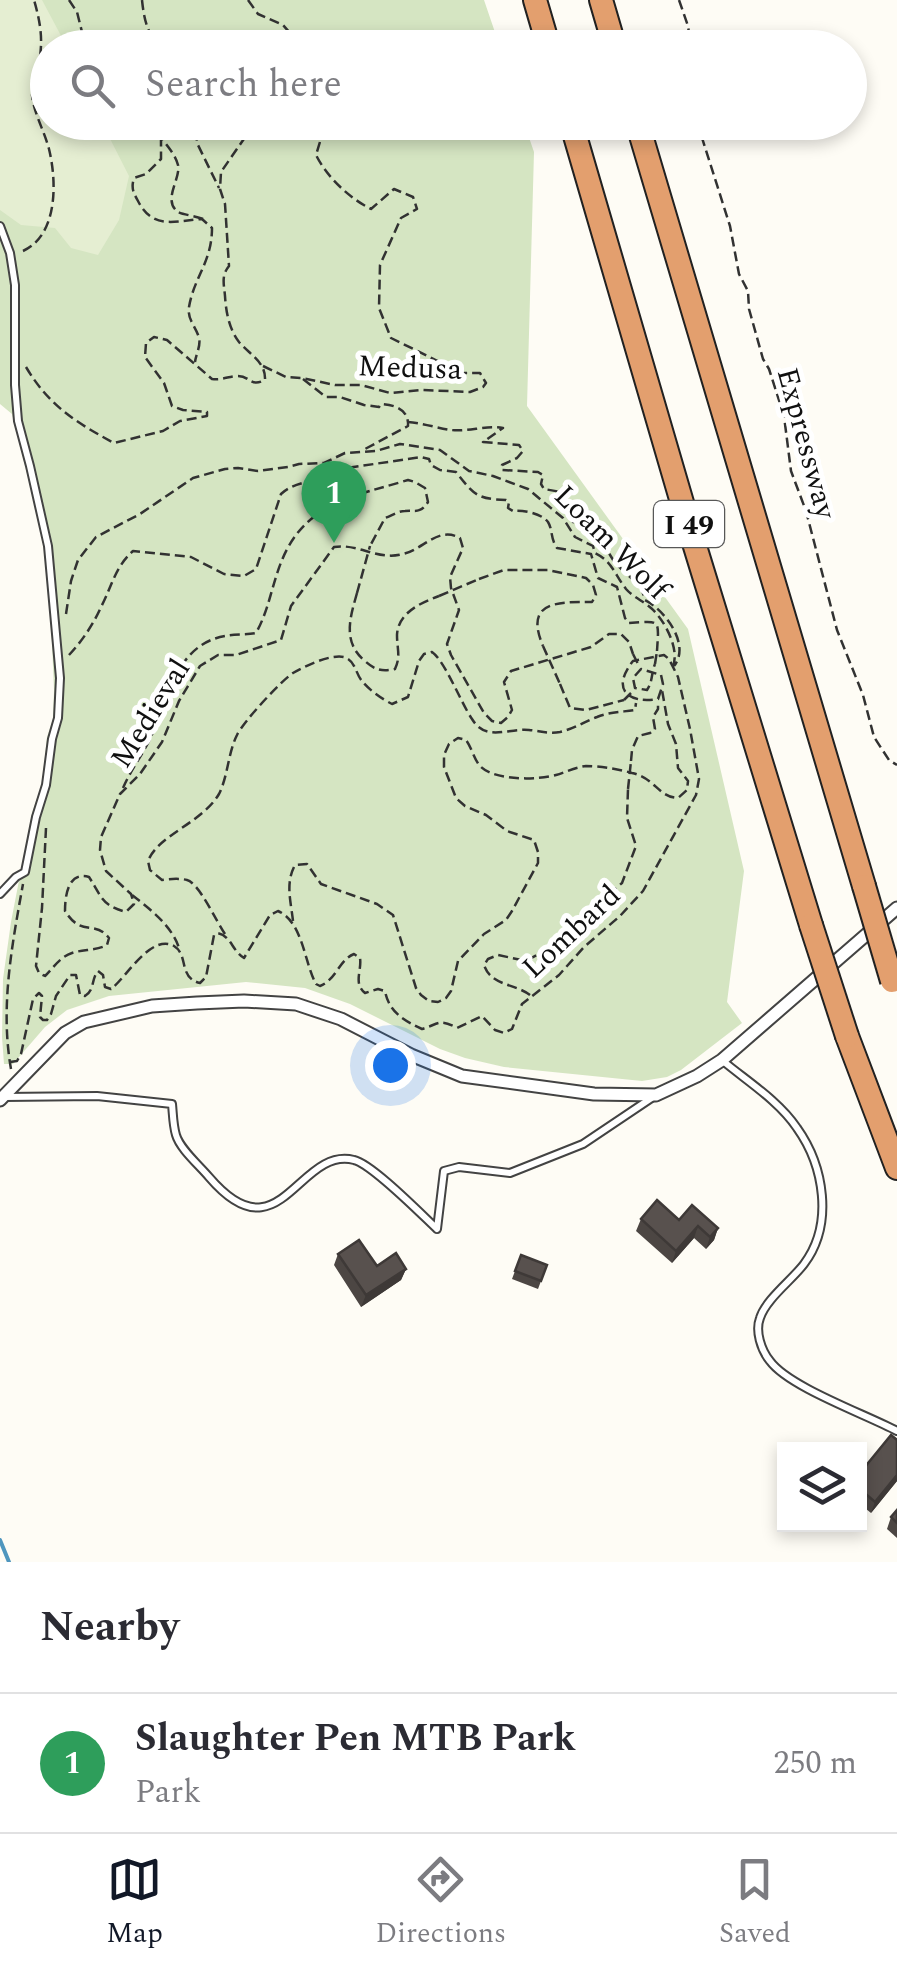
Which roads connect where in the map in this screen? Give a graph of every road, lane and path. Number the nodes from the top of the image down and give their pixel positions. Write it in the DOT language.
graph roads {
  1 [pos="34,0"];
  2 [pos="69,0"];
  3 [pos="142,0"];
  4 [pos="248,0"];
  5 [pos="535,0"];
  6 [pos="600,0"];
  7 [pos="679,0"];
  8 [pos="41,30"];
  9 [pos="82,30"];
  10 [pos="147,30"];
  11 [pos="287,30"];
  12 [pos="544,30"];
  13 [pos="609,30"];
  14 [pos="689,30"];
  15 [pos="46,140"];
  16 [pos="161,140"];
  17 [pos="164,140"];
  18 [pos="197,140"];
  19 [pos="243,140"];
  20 [pos="321,140"];
  21 [pos="576,140"];
  22 [pos="642,140"];
  23 [pos="704,140"];
  24 [pos="220,189"];
  25 [pos="206,220"];
  26 [pos="0,226"];
  27 [pos="10,253"];
  28 [pos="16,340"];
  29 [pos="194,363"];
  30 [pos="263,366"];
  31 [pos="302,378"];
  32 [pos="408,422"];
  33 [pos="360,452"];
  34 [pos="65,618"];
  35 [pos="59,666"];
  36 [pos="640,667"];
  37 [pos="673,667"];
  38 [pos="652,671"];
  39 [pos="662,688"];
  40 [pos="633,690"];
  41 [pos="658,699"];
  42 [pos="636,702"];
  43 [pos="897,766"];
  44 [pos="630,772"];
  45 [pos="120,794"];
  46 [pos="42,798"];
  47 [pos="25,872"];
  48 [pos="0,894"];
  49 [pos="131,894"];
  50 [pos="897,909"];
  51 [pos="294,928"];
  52 [pos="226,936"];
  53 [pos="179,950"];
  54 [pos="895,987"];
  55 [pos="530,996"];
  56 [pos="722,1060"];
  57 [pos="10,1062"];
  58 [pos="6,1091"];
  59 [pos="656,1095"];
  60 [pos="897,1168"];
  61 [pos="897,1431"];
  1 -- 8 [label="path"];
  2 -- 9 [label="path"];
  3 -- 10 [label="path"];
  4 -- 11 [label="path"];
  5 -- 12 [label="highway"];
  6 -- 13 [label="highway"];
  7 -- 14 [label="path"];
  15 -- 27 [label="path"];
  16 -- 25 [label="path"];
  17 -- 25 [label="path"];
  18 -- 24 [label="path"];
  19 -- 24 [label="path"];
  20 -- 31 [label="path, Medusa"];
  21 -- 60 [label="highway, I 49, bridge"];
  22 -- 54 [label="highway, I 49, bridge"];
  23 -- 43 [label="path, Expressway"];
  24 -- 30 [label="path"];
  25 -- 29 [label="path"];
  26 -- 27 [label="lane"];
  27 -- 28 [label="lane"];
  28 -- 29 [label="path"];
  28 -- 35 [label="lane"];
  29 -- 30 [label="path"];
  30 -- 31 [label="path, Medusa"];
  31 -- 32 [label="path"];
  32 -- 33 [label="path"];
  32 -- 37 [label="path"];
  33 -- 34 [label="path, Loam Wolf"];
  33 -- 37 [label="path, Loam Wolf"];
  35 -- 38 [label="path, bridge"];
  35 -- 46 [label="lane"];
  36 -- 38 [label="path"];
  36 -- 40 [label="path"];
  36 -- 45 [label="path, Medieval, bridge"];
  37 -- 42 [label="path"];
  37 -- 55 [label="path, Lombard"];
  38 -- 39 [label="path"];
  38 -- 40 [label="path"];
  39 -- 41 [label="path"];
  39 -- 44 [label="path"];
  40 -- 45 [label="path, bridge"];
  41 -- 42 [label="path"];
  41 -- 44 [label="path, bridge"];
  42 -- 52 [label="path"];
  44 -- 51 [label="path"];
  44 -- 55 [label="path, bridge"];
  45 -- 49 [label="path, Medieval"];
  46 -- 47 [label="lane"];
  46 -- 49 [label="path"];
  47 -- 48 [label="lane"];
  47 -- 57 [label="path"];
  49 -- 53 [label="path"];
  50 -- 56 [label="street"];
  51 -- 52 [label="path"];
  51 -- 55 [label="path, Lombard"];
  52 -- 53 [label="path"];
  53 -- 57 [label="path"];
  56 -- 59 [label="street"];
  56 -- 61 [label="lane"];
  57 -- 58 [label="path"];
  58 -- 59 [label="street"];
  58 -- 59 [label="lane"];
}
